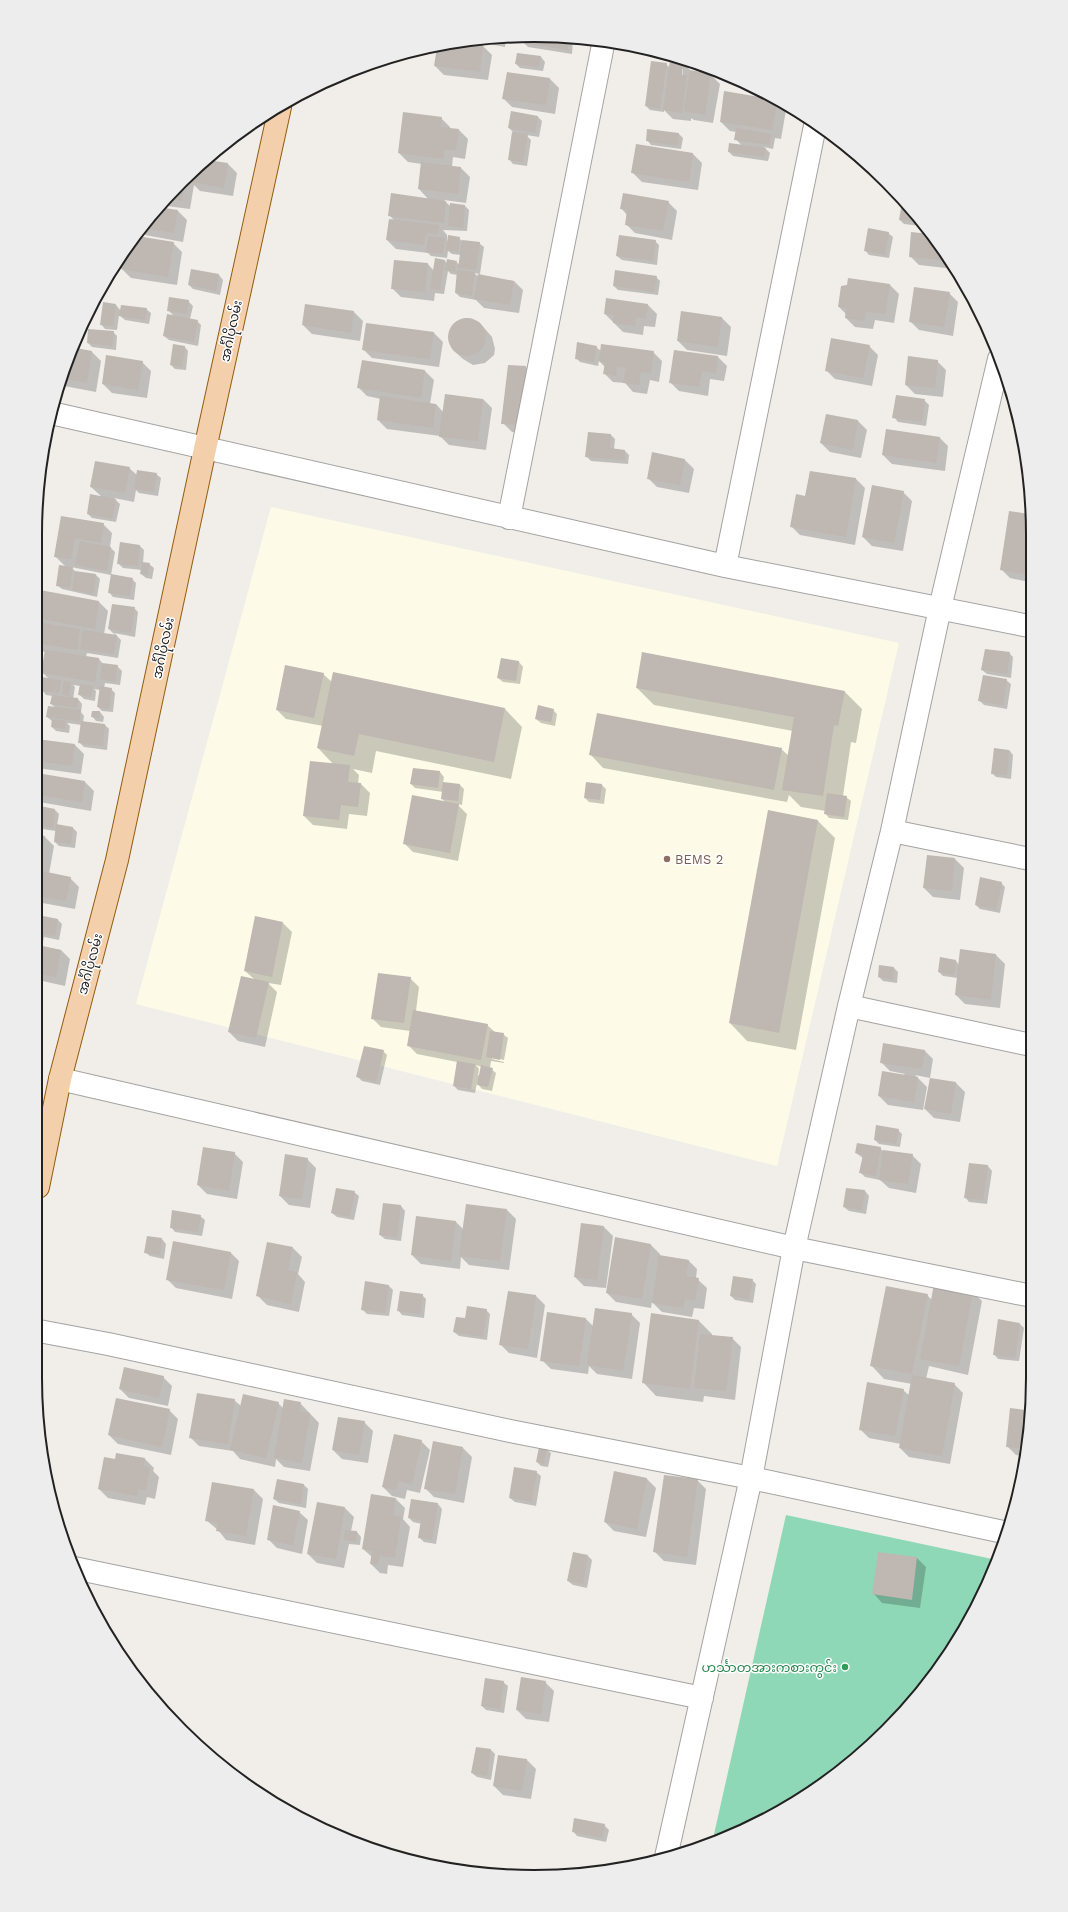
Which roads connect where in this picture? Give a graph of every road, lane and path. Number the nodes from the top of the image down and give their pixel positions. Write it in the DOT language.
graph roads {
  1 [pos="603,47"];
  2 [pos="278,114"];
  3 [pos="814,130"];
  4 [pos="999,374"];
  5 [pos="57,414"];
  6 [pos="205,449"];
  7 [pos="509,518"];
  8 [pos="725,566"];
  9 [pos="940,608"];
  10 [pos="1026,625"];
  11 [pos="892,831"];
  12 [pos="1026,858"];
  13 [pos="849,1006"];
  14 [pos="1026,1044"];
  15 [pos="60,1079"];
  16 [pos="42,1167"];
  17 [pos="794,1248"];
  18 [pos="1026,1295"];
  19 [pos="42,1332"];
  20 [pos="751,1478"];
  21 [pos="1001,1532"];
  22 [pos="81,1569"];
  23 [pos="702,1698"];
  24 [pos="667,1851"];
  1 -- 7 [label="street"];
  2 -- 6 [label="main road, အင်္ဂါပိုလမ်း"];
  3 -- 8 [label="street"];
  4 -- 9 [label="street"];
  5 -- 6 [label="street"];
  6 -- 7 [label="street"];
  6 -- 15 [label="main road, အင်္ဂါပိုလမ်း"];
  7 -- 8 [label="street"];
  8 -- 9 [label="street"];
  9 -- 10 [label="street"];
  9 -- 11 [label="street"];
  11 -- 12 [label="street"];
  11 -- 13 [label="street"];
  13 -- 14 [label="street"];
  13 -- 17 [label="street"];
  15 -- 16 [label="main road, အင်္ဂါပိုလမ်း"];
  15 -- 17 [label="street"];
  17 -- 18 [label="street"];
  17 -- 20 [label="street"];
  19 -- 20 [label="street"];
  20 -- 21 [label="street"];
  20 -- 23 [label="street"];
  22 -- 23 [label="street"];
  23 -- 24 [label="street"];
}
